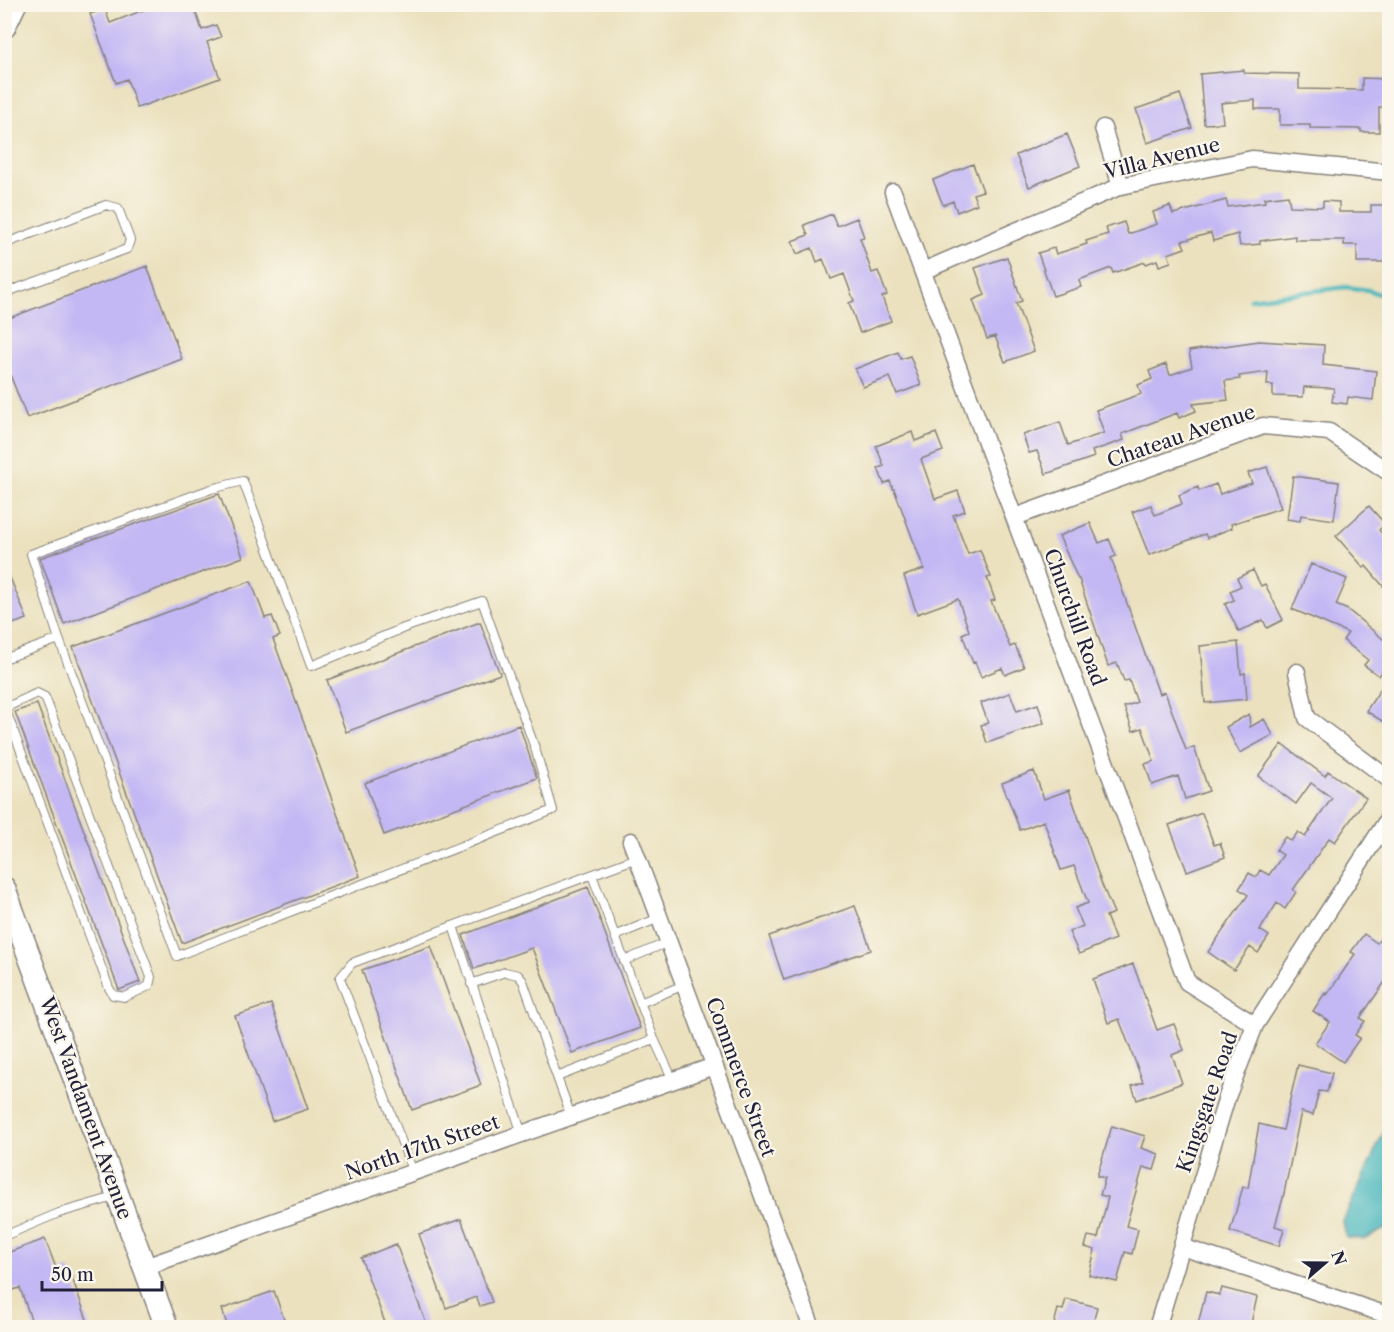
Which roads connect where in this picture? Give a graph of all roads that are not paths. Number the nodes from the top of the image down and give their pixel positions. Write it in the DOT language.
graph roads {
  1 [pos="15,4"];
  2 [pos="4,27"];
  3 [pos="1103,128"];
  4 [pos="1389,172"];
  5 [pos="1121,186"];
  6 [pos="893,192"];
  7 [pos="4,244"];
  8 [pos="923,271"];
  9 [pos="4,293"];
  10 [pos="1389,473"];
  11 [pos="1016,517"];
  12 [pos="59,639"];
  13 [pos="4,659"];
  14 [pos="1298,672"];
  15 [pos="5,707"];
  16 [pos="1389,780"];
  17 [pos="1389,816"];
  18 [pos="631,841"];
  19 [pos="637,858"];
  20 [pos="592,875"];
  21 [pos="4,888"];
  22 [pos="659,918"];
  23 [pos="453,926"];
  24 [pos="615,936"];
  25 [pos="669,942"];
  26 [pos="624,961"];
  27 [pos="471,984"];
  28 [pos="684,986"];
  29 [pos="640,1003"];
  30 [pos="1255,1025"];
  31 [pos="654,1039"];
  32 [pos="714,1066"];
  33 [pos="557,1077"];
  34 [pos="673,1080"];
  35 [pos="571,1116"];
  36 [pos="522,1134"];
  37 [pos="413,1172"];
  38 [pos="118,1196"];
  39 [pos="4,1236"];
  40 [pos="1182,1247"];
  41 [pos="145,1267"];
  42 [pos="1389,1316"];
  43 [pos="167,1328"];
  44 [pos="812,1328"];
  45 [pos="1157,1328"];
  1 -- 2 [label="street"];
  3 -- 5 [label="street"];
  4 -- 5 [label="street, Villa Avenue"];
  5 -- 8 [label="street, Villa Avenue"];
  6 -- 8 [label="street, Churchill Road"];
  7 -- 9 [label="lane"];
  8 -- 11 [label="street, Churchill Road"];
  10 -- 11 [label="street, Chateau Avenue"];
  11 -- 30 [label="street, Churchill Road"];
  12 -- 12 [label="lane"];
  12 -- 13 [label="lane"];
  14 -- 16 [label="street"];
  15 -- 15 [label="lane"];
  17 -- 30 [label="street, Kingsgate Road"];
  18 -- 19 [label="street, Commerce Street"];
  19 -- 20 [label="lane"];
  19 -- 22 [label="street, Commerce Street"];
  20 -- 23 [label="lane"];
  20 -- 24 [label="lane"];
  21 -- 38 [label="street, West Vandament Avenue"];
  22 -- 24 [label="lane"];
  22 -- 25 [label="street, Commerce Street"];
  23 -- 27 [label="lane"];
  23 -- 37 [label="lane"];
  24 -- 26 [label="lane"];
  25 -- 26 [label="lane"];
  25 -- 28 [label="street, Commerce Street"];
  26 -- 29 [label="lane"];
  27 -- 33 [label="lane"];
  27 -- 36 [label="lane"];
  28 -- 29 [label="lane"];
  28 -- 32 [label="street, Commerce Street"];
  29 -- 31 [label="lane"];
  30 -- 40 [label="street, Kingsgate Road"];
  31 -- 33 [label="lane"];
  31 -- 34 [label="lane"];
  32 -- 34 [label="street, North 17th Street"];
  32 -- 44 [label="street, Commerce Street"];
  33 -- 35 [label="lane"];
  34 -- 35 [label="street, North 17th Street"];
  35 -- 36 [label="street, North 17th Street"];
  36 -- 37 [label="street, North 17th Street"];
  37 -- 41 [label="street, North 17th Street"];
  38 -- 39 [label="lane"];
  38 -- 41 [label="street, West Vandament Avenue"];
  40 -- 42 [label="street"];
  40 -- 45 [label="street, Kingsgate Road"];
  41 -- 43 [label="street, West Vandament Avenue"];
}
